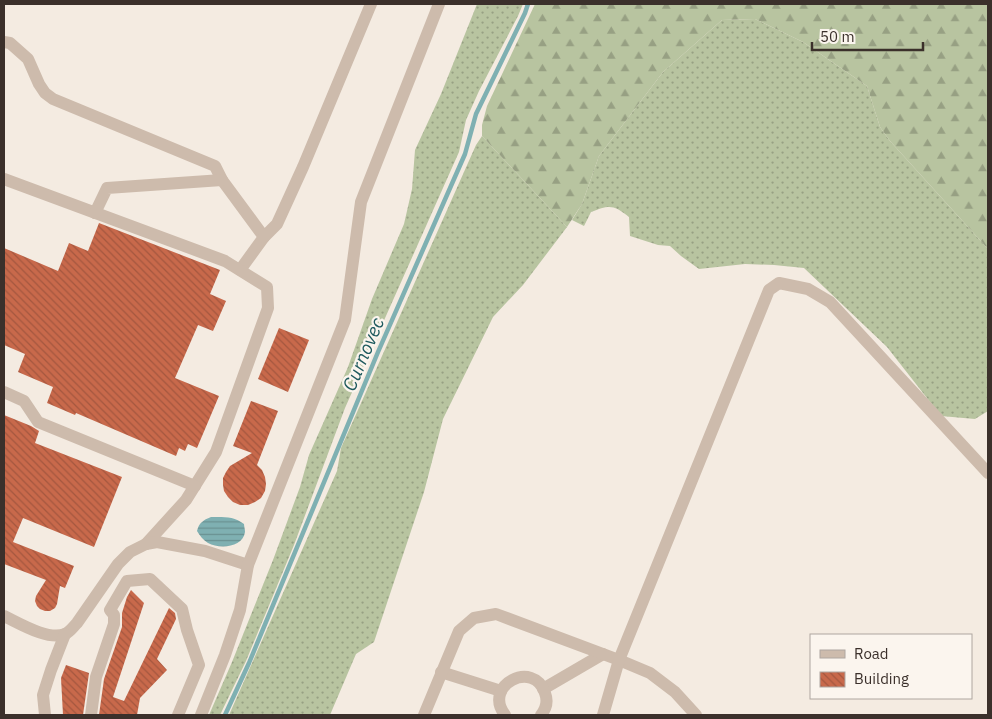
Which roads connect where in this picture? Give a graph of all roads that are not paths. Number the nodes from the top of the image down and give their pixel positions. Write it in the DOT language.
graph roads {
  1 [pos="371,4"];
  2 [pos="439,4"];
  3 [pos="4,42"];
  4 [pos="4,179"];
  5 [pos="222,180"];
  6 [pos="95,212"];
  7 [pos="264,237"];
  8 [pos="240,270"];
  9 [pos="4,392"];
  10 [pos="988,473"];
  11 [pos="195,486"];
  12 [pos="146,544"];
  13 [pos="248,566"];
  14 [pos="4,616"];
  15 [pos="65,634"];
  16 [pos="602,654"];
  17 [pos="619,660"];
  18 [pos="441,672"];
  19 [pos="543,688"];
  20 [pos="501,691"];
  21 [pos="45,715"];
  22 [pos="91,715"];
  23 [pos="178,715"];
  24 [pos="201,715"];
  25 [pos="424,715"];
  26 [pos="505,715"];
  27 [pos="541,715"];
  28 [pos="603,715"];
  29 [pos="696,715"];
  1 -- 7 [label="lane"];
  2 -- 13 [label="lane"];
  3 -- 5 [label="lane"];
  4 -- 6 [label="lane"];
  5 -- 6 [label="lane"];
  5 -- 7 [label="lane"];
  6 -- 8 [label="lane"];
  7 -- 8 [label="lane"];
  8 -- 11 [label="lane"];
  9 -- 11 [label="lane"];
  10 -- 17 [label="lane"];
  11 -- 12 [label="lane"];
  12 -- 13 [label="lane"];
  12 -- 15 [label="lane"];
  13 -- 24 [label="lane"];
  14 -- 15 [label="lane"];
  15 -- 21 [label="lane"];
  16 -- 17 [label="lane"];
  16 -- 18 [label="lane"];
  16 -- 19 [label="lane"];
  17 -- 28 [label="lane"];
  17 -- 29 [label="lane"];
  18 -- 20 [label="lane"];
  18 -- 25 [label="lane"];
  19 -- 20 [label="lane"];
  19 -- 27 [label="lane"];
  20 -- 26 [label="lane"];
  22 -- 23 [label="lane"];
}
